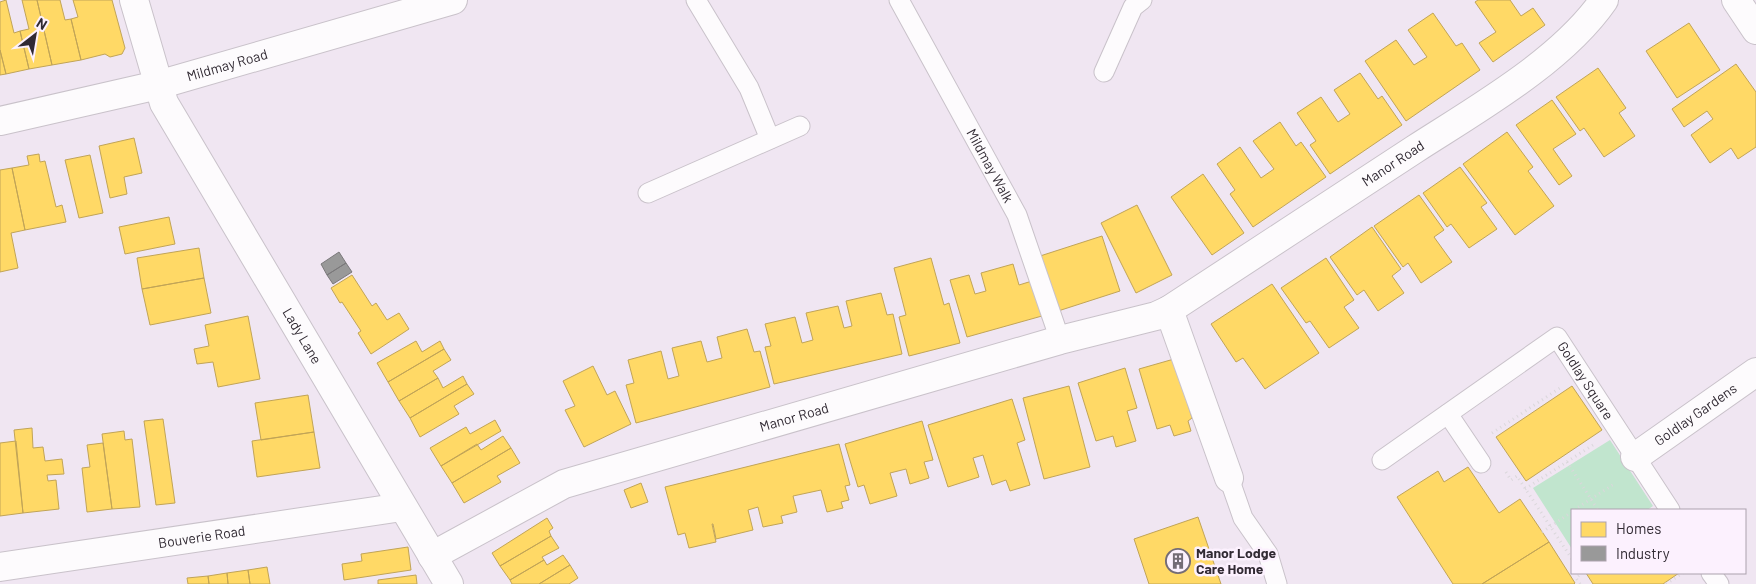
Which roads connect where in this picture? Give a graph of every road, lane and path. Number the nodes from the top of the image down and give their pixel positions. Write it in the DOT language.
graph roads {
  1 [pos="134,0"];
  2 [pos="453,0"];
  3 [pos="696,0"];
  4 [pos="898,0"];
  5 [pos="1142,0"];
  6 [pos="1604,0"];
  7 [pos="1736,0"];
  8 [pos="1756,30"];
  9 [pos="1104,72"];
  10 [pos="158,85"];
  11 [pos="0,121"];
  12 [pos="800,126"];
  13 [pos="770,139"];
  14 [pos="648,193"];
  15 [pos="1169,310"];
  16 [pos="1060,340"];
  17 [pos="1756,372"];
  18 [pos="1581,374"];
  19 [pos="1448,414"];
  20 [pos="1617,429"];
  21 [pos="1485,438"];
  22 [pos="1635,457"];
  23 [pos="1382,460"];
  24 [pos="1481,462"];
  25 [pos="1566,462"];
  26 [pos="1506,472"];
  27 [pos="1229,478"];
  28 [pos="1614,484"];
  29 [pos="1525,489"];
  30 [pos="1591,500"];
  31 [pos="402,507"];
  32 [pos="1576,509"];
  33 [pos="1597,509"];
  34 [pos="1669,509"];
  35 [pos="1571,512"];
  36 [pos="1550,526"];
  37 [pos="1542,532"];
  38 [pos="432,556"];
  39 [pos="1571,558"];
  40 [pos="0,567"];
  41 [pos="1581,574"];
  42 [pos="1681,574"];
  43 [pos="449,584"];
  44 [pos="1278,584"];
  45 [pos="1580,584"];
  46 [pos="1666,584"];
  1 -- 10 [label="street, Lady Lane"];
  2 -- 10 [label="street, Mildmay Road"];
  3 -- 13 [label="lane"];
  4 -- 16 [label="lane, Mildmay Walk"];
  5 -- 9 [label="lane"];
  6 -- 15 [label="street, Manor Road"];
  7 -- 8 [label="street"];
  10 -- 11 [label="street, Mildmay Road"];
  10 -- 31 [label="street, Lady Lane"];
  12 -- 13 [label="lane"];
  13 -- 14 [label="lane"];
  15 -- 16 [label="street, Manor Road"];
  15 -- 27 [label="street"];
  16 -- 38 [label="street, Manor Road"];
  17 -- 22 [label="street, Goldlay Gardens"];
  18 -- 19 [label="lane, Goldlay Square"];
  18 -- 20 [label="lane, Goldlay Square"];
  18 -- 21 [label="path"];
  19 -- 23 [label="lane, Goldlay Square"];
  19 -- 24 [label="lane"];
  20 -- 22 [label="lane, Goldlay Square"];
  20 -- 25 [label="path"];
  22 -- 34 [label="lane, Goldlay Square"];
  25 -- 29 [label="path"];
  25 -- 30 [label="path"];
  26 -- 29 [label="path"];
  27 -- 44 [label="lane"];
  28 -- 30 [label="path"];
  29 -- 36 [label="path"];
  30 -- 32 [label="path"];
  30 -- 33 [label="path"];
  31 -- 38 [label="street, Lady Lane"];
  31 -- 40 [label="street, Bouverie Road"];
  35 -- 36 [label="path"];
  36 -- 37 [label="path"];
  36 -- 39 [label="path"];
  38 -- 43 [label="street, Lady Lane"];
  41 -- 45 [label="path"];
  42 -- 46 [label="path"];
}
